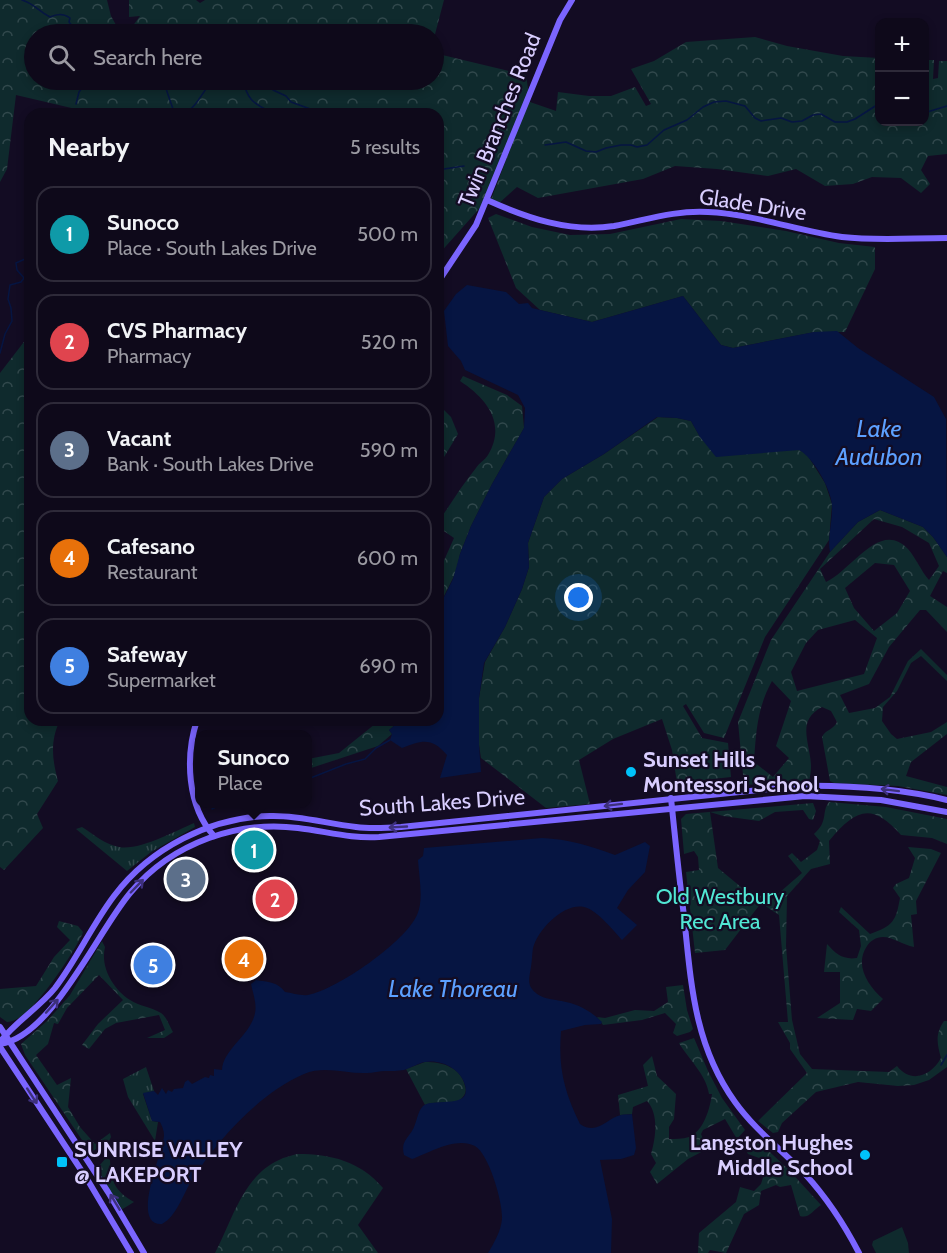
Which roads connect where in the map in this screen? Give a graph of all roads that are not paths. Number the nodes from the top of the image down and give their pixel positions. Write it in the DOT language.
graph roads {
  1 [pos="572,0"];
  2 [pos="487,200"];
  3 [pos="947,238"];
  4 [pos="444,273"];
  5 [pos="196,726"];
  6 [pos="671,798"];
  7 [pos="195,799"];
  8 [pos="947,800"];
  9 [pos="199,808"];
  10 [pos="672,809"];
  11 [pos="947,812"];
  12 [pos="207,828"];
  13 [pos="214,837"];
  14 [pos="205,840"];
  15 [pos="0,1027"];
  16 [pos="5,1035"];
  17 [pos="10,1042"];
  18 [pos="0,1044"];
  19 [pos="131,1253"];
  20 [pos="144,1253"];
  21 [pos="859,1253"];
  1 -- 2 [label="main road, Twin Branches Road"];
  2 -- 3 [label="main road, Glade Drive"];
  2 -- 4 [label="main road, Twin Branches Road"];
  5 -- 7 [label="main road"];
  8 -- 6 [label="main road, South Lakes Drive, one-way"];
  6 -- 10 [label="main road"];
  6 -- 12 [label="main road, South Lakes Drive, one-way"];
  9 -- 12 [label="main road"];
  10 -- 11 [label="main road, South Lakes Drive"];
  10 -- 13 [label="main road, South Lakes Drive"];
  10 -- 21 [label="main road"];
  12 -- 13 [label="main road"];
  12 -- 14 [label="main road"];
  12 -- 16 [label="main road, South Lakes Drive"];
  13 -- 14 [label="main road, South Lakes Drive"];
  17 -- 14 [label="main road, South Lakes Drive, one-way"];
  15 -- 16 [label="main road"];
  16 -- 17 [label="main road"];
  16 -- 18 [label="main road, South Lakes Drive"];
  17 -- 18 [label="main road, South Lakes Drive"];
  20 -- 17 [label="main road, one-way"];
  18 -- 19 [label="main road, one-way"];
}
